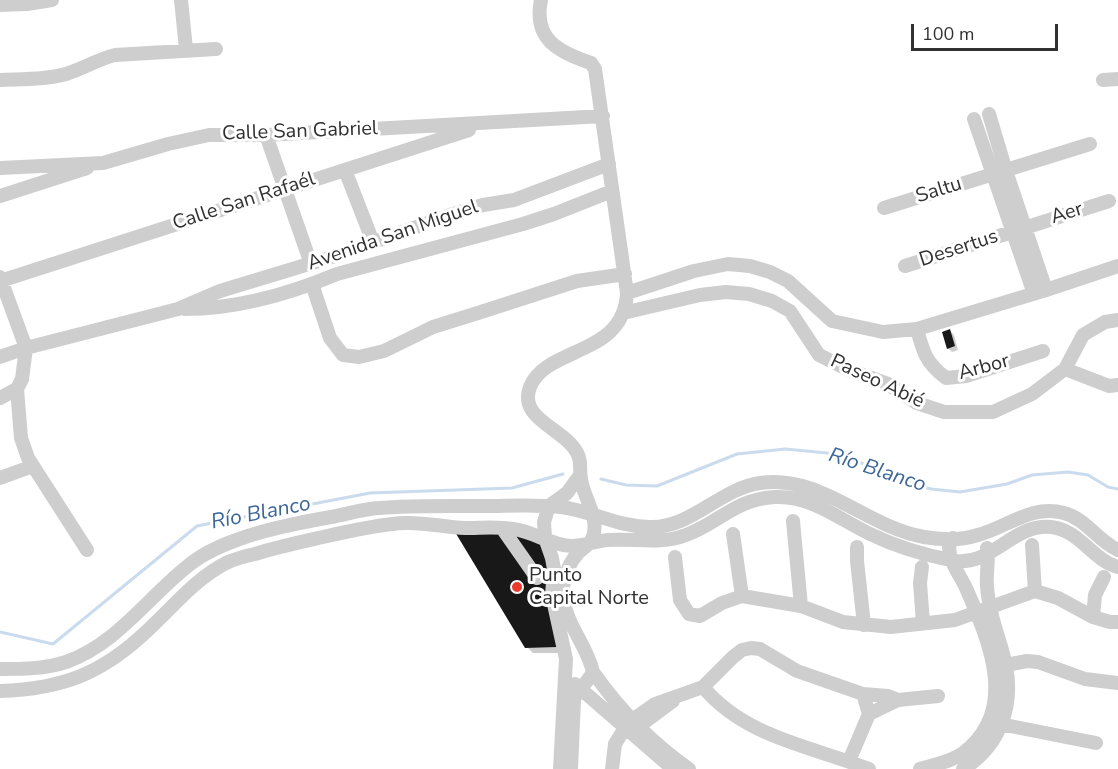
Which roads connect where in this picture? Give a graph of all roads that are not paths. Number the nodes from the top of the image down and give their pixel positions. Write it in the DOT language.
graph roads {
  1 [pos="52,0"];
  2 [pos="181,0"];
  3 [pos="541,0"];
  4 [pos="0,5"];
  5 [pos="216,49"];
  6 [pos="186,50"];
  7 [pos="1118,78"];
  8 [pos="0,80"];
  9 [pos="1103,80"];
  10 [pos="989,114"];
  11 [pos="603,116"];
  12 [pos="974,119"];
  13 [pos="488,124"];
  14 [pos="266,135"];
  15 [pos="1090,144"];
  16 [pos="103,163"];
  17 [pos="609,164"];
  18 [pos="0,168"];
  19 [pos="345,170"];
  20 [pos="1000,173"];
  21 [pos="284,189"];
  22 [pos="612,191"];
  23 [pos="0,196"];
  24 [pos="514,200"];
  25 [pos="1109,201"];
  26 [pos="884,208"];
  27 [pos="523,224"];
  28 [pos="410,229"];
  29 [pos="1019,229"];
  30 [pos="373,242"];
  31 [pos="418,252"];
  32 [pos="332,257"];
  33 [pos="311,264"];
  34 [pos="906,266"];
  35 [pos="1118,266"];
  36 [pos="694,272"];
  37 [pos="337,274"];
  38 [pos="625,274"];
  39 [pos="265,278"];
  40 [pos="0,279"];
  41 [pos="312,284"];
  42 [pos="1040,292"];
  43 [pos="627,293"];
  44 [pos="700,295"];
  45 [pos="806,295"];
  46 [pos="272,296"];
  47 [pos="178,309"];
  48 [pos="790,311"];
  49 [pos="623,313"];
  50 [pos="1118,320"];
  51 [pos="917,329"];
  52 [pos="26,348"];
  53 [pos="1043,351"];
  54 [pos="0,357"];
  55 [pos="1065,369"];
  56 [pos="1118,385"];
  57 [pos="16,389"];
  58 [pos="0,398"];
  59 [pos="33,466"];
  60 [pos="580,476"];
  61 [pos="0,478"];
  62 [pos="549,506"];
  63 [pos="593,515"];
  64 [pos="793,521"];
  65 [pos="501,528"];
  66 [pos="254,534"];
  67 [pos="733,534"];
  68 [pos="979,535"];
  69 [pos="545,538"];
  70 [pos="953,538"];
  71 [pos="591,542"];
  72 [pos="1032,545"];
  73 [pos="857,547"];
  74 [pos="87,550"];
  75 [pos="1118,550"];
  76 [pos="259,552"];
  77 [pos="988,555"];
  78 [pos="675,557"];
  79 [pos="951,561"];
  80 [pos="922,567"];
  81 [pos="1118,567"];
  82 [pos="987,577"];
  83 [pos="1104,577"];
  84 [pos="537,578"];
  85 [pos="965,586"];
  86 [pos="1035,591"];
  87 [pos="742,596"];
  88 [pos="801,606"];
  89 [pos="990,607"];
  90 [pos="975,611"];
  91 [pos="1093,617"];
  92 [pos="132,618"];
  93 [pos="1118,622"];
  94 [pos="923,623"];
  95 [pos="864,625"];
  96 [pos="145,633"];
  97 [pos="587,656"];
  98 [pos="566,659"];
  99 [pos="1006,665"];
  100 [pos="0,669"];
  101 [pos="593,672"];
  102 [pos="565,677"];
  103 [pos="1118,683"];
  104 [pos="703,687"];
  105 [pos="581,688"];
  106 [pos="0,691"];
  107 [pos="609,694"];
  108 [pos="863,694"];
  109 [pos="938,696"];
  110 [pos="898,700"];
  111 [pos="595,703"];
  112 [pos="573,711"];
  113 [pos="869,714"];
  114 [pos="996,723"];
  115 [pos="632,726"];
  116 [pos="1096,743"];
  117 [pos="849,761"];
  118 [pos="560,769"];
  119 [pos="571,769"];
  120 [pos="612,769"];
  121 [pos="673,769"];
  122 [pos="688,769"];
  123 [pos="869,769"];
  124 [pos="920,769"];
  125 [pos="963,769"];
  1 -- 4 [label="street"];
  2 -- 6 [label="street"];
  3 -- 11 [label="street"];
  5 -- 6 [label="street"];
  6 -- 8 [label="street"];
  7 -- 9 [label="street"];
  10 -- 20 [label="street"];
  11 -- 13 [label="street, Calle San Gabriel"];
  11 -- 17 [label="street"];
  12 -- 20 [label="street"];
  13 -- 14 [label="street, Calle San Gabriel"];
  13 -- 19 [label="street, Calle San Rafaél"];
  14 -- 16 [label="street, Calle San Gabriel"];
  14 -- 21 [label="street"];
  15 -- 20 [label="street, Saltu"];
  16 -- 18 [label="street, Calle San Gabriel"];
  16 -- 23 [label="street"];
  17 -- 22 [label="street"];
  17 -- 24 [label="street, Avenida San Miguel"];
  19 -- 21 [label="street, Calle San Rafaél"];
  19 -- 30 [label="street"];
  20 -- 26 [label="street, Saltu"];
  20 -- 29 [label="street"];
  21 -- 33 [label="street"];
  21 -- 40 [label="street, Calle San Rafaél"];
  22 -- 27 [label="street, Avenida San Miguel"];
  22 -- 38 [label="street"];
  24 -- 27 [label="street"];
  24 -- 28 [label="street, Avenida San Miguel"];
  25 -- 29 [label="street, Aer"];
  27 -- 31 [label="street, Avenida San Miguel"];
  28 -- 30 [label="street, Avenida San Miguel"];
  28 -- 31 [label="street"];
  29 -- 34 [label="street, Desertus"];
  29 -- 42 [label="street"];
  30 -- 32 [label="street, Avenida San Miguel"];
  31 -- 37 [label="street, Avenida San Miguel"];
  32 -- 33 [label="street, Avenida San Miguel"];
  32 -- 37 [label="street"];
  33 -- 39 [label="street, Avenida San Miguel"];
  35 -- 42 [label="street, Paseo Abié"];
  36 -- 43 [label="street, Paseo Abié"];
  36 -- 44 [label="street"];
  36 -- 45 [label="street, Paseo Abié"];
  37 -- 41 [label="street, Avenida San Miguel"];
  38 -- 41 [label="street"];
  38 -- 43 [label="street"];
  39 -- 46 [label="street"];
  39 -- 47 [label="street, Avenida San Miguel"];
  40 -- 52 [label="street"];
  41 -- 46 [label="street, Avenida San Miguel"];
  42 -- 51 [label="street, Paseo Abié"];
  43 -- 49 [label="street"];
  44 -- 48 [label="street"];
  44 -- 49 [label="street"];
  45 -- 48 [label="street"];
  45 -- 51 [label="street, Paseo Abié"];
  46 -- 47 [label="street, Avenida San Miguel"];
  47 -- 52 [label="street, Avenida San Miguel"];
  48 -- 55 [label="street, Paseo Abié"];
  49 -- 60 [label="street"];
  50 -- 55 [label="street"];
  51 -- 53 [label="street, Arbor"];
  52 -- 54 [label="street, Avenida San Miguel"];
  52 -- 57 [label="street"];
  55 -- 56 [label="street"];
  57 -- 58 [label="street"];
  57 -- 59 [label="street"];
  59 -- 61 [label="street"];
  59 -- 74 [label="street"];
  60 -- 62 [label="street"];
  60 -- 63 [label="street"];
  62 -- 63 [label="street"];
  62 -- 66 [label="street"];
  62 -- 69 [label="street"];
  63 -- 70 [label="street"];
  63 -- 71 [label="street"];
  64 -- 88 [label="street"];
  65 -- 69 [label="street"];
  65 -- 76 [label="street"];
  65 -- 84 [label="street"];
  66 -- 76 [label="street"];
  66 -- 92 [label="street"];
  67 -- 87 [label="street"];
  68 -- 70 [label="street"];
  68 -- 75 [label="street"];
  68 -- 77 [label="street"];
  69 -- 71 [label="street"];
  69 -- 98 [label="street"];
  70 -- 79 [label="street"];
  71 -- 79 [label="street"];
  71 -- 97 [label="street"];
  72 -- 86 [label="street"];
  73 -- 95 [label="street"];
  76 -- 96 [label="street"];
  77 -- 79 [label="street"];
  77 -- 81 [label="street"];
  77 -- 82 [label="street"];
  78 -- 87 [label="street"];
  79 -- 85 [label="street"];
  80 -- 94 [label="street"];
  82 -- 85 [label="street"];
  82 -- 89 [label="street"];
  83 -- 91 [label="street"];
  85 -- 90 [label="street"];
  86 -- 89 [label="street"];
  86 -- 91 [label="street"];
  87 -- 88 [label="street"];
  88 -- 95 [label="street"];
  89 -- 90 [label="street"];
  89 -- 99 [label="street"];
  90 -- 94 [label="street"];
  90 -- 114 [label="street"];
  91 -- 93 [label="street"];
  92 -- 96 [label="street"];
  92 -- 100 [label="street"];
  94 -- 95 [label="street"];
  96 -- 106 [label="street"];
  97 -- 98 [label="street"];
  97 -- 101 [label="street"];
  98 -- 102 [label="street"];
  99 -- 103 [label="street"];
  99 -- 114 [label="street"];
  101 -- 105 [label="street"];
  101 -- 107 [label="street"];
  102 -- 105 [label="street"];
  102 -- 118 [label="street"];
  104 -- 108 [label="street"];
  104 -- 115 [label="street"];
  104 -- 117 [label="street"];
  105 -- 111 [label="street"];
  105 -- 112 [label="street"];
  107 -- 111 [label="street"];
  107 -- 115 [label="street"];
  108 -- 110 [label="street"];
  108 -- 113 [label="street"];
  109 -- 110 [label="street"];
  110 -- 113 [label="street"];
  111 -- 112 [label="street"];
  111 -- 115 [label="street"];
  112 -- 119 [label="street"];
  113 -- 117 [label="street"];
  114 -- 116 [label="street"];
  114 -- 124 [label="street"];
  114 -- 125 [label="street"];
  115 -- 120 [label="street"];
  115 -- 121 [label="street"];
  115 -- 122 [label="street"];
  117 -- 123 [label="street"];
}
